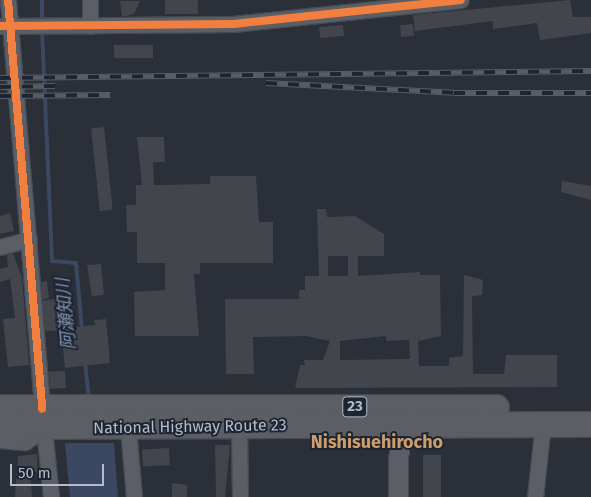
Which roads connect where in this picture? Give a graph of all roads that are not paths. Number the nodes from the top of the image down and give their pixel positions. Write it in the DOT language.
graph roads {
  1 [pos="8,0"];
  2 [pos="90,0"];
  3 [pos="461,0"];
  4 [pos="347,7"];
  5 [pos="4,26"];
  6 [pos="86,26"];
  7 [pos="29,240"];
  8 [pos="0,247"];
  9 [pos="0,395"];
  10 [pos="591,406"];
  11 [pos="0,407"];
  12 [pos="400,416"];
  13 [pos="123,418"];
  14 [pos="45,423"];
  15 [pos="543,423"];
  16 [pos="591,424"];
  17 [pos="0,426"];
  18 [pos="239,426"];
  19 [pos="0,440"];
  20 [pos="51,497"];
  21 [pos="134,497"];
  22 [pos="240,497"];
  23 [pos="398,497"];
  24 [pos="535,497"];
  1 -- 5 [label="street"];
  2 -- 6 [label="street"];
  3 -- 4 [label="street"];
  4 -- 6 [label="street"];
  5 -- 6 [label="street"];
  5 -- 7 [label="street"];
  7 -- 8 [label="street"];
  7 -- 14 [label="street"];
  9 -- 14 [label="street"];
  10 -- 12 [label="highway, National Highway Route 23 / 23"];
  11 -- 14 [label="highway, National Highway Route 23 / 23"];
  12 -- 13 [label="highway, National Highway Route 23 / 23"];
  12 -- 15 [label="highway, National Highway Route 23 / 23"];
  12 -- 18 [label="highway, National Highway Route 23 / 23"];
  12 -- 23 [label="street"];
  13 -- 14 [label="highway, National Highway Route 23 / 23"];
  13 -- 14 [label="highway, National Highway Route 23 / 23"];
  13 -- 18 [label="highway, National Highway Route 23 / 23"];
  13 -- 21 [label="street"];
  14 -- 17 [label="highway, National Highway Route 23 / 23"];
  14 -- 19 [label="street"];
  14 -- 20 [label="street"];
  15 -- 16 [label="highway, National Highway Route 23 / 23"];
  15 -- 24 [label="street"];
  18 -- 22 [label="street"];
}
